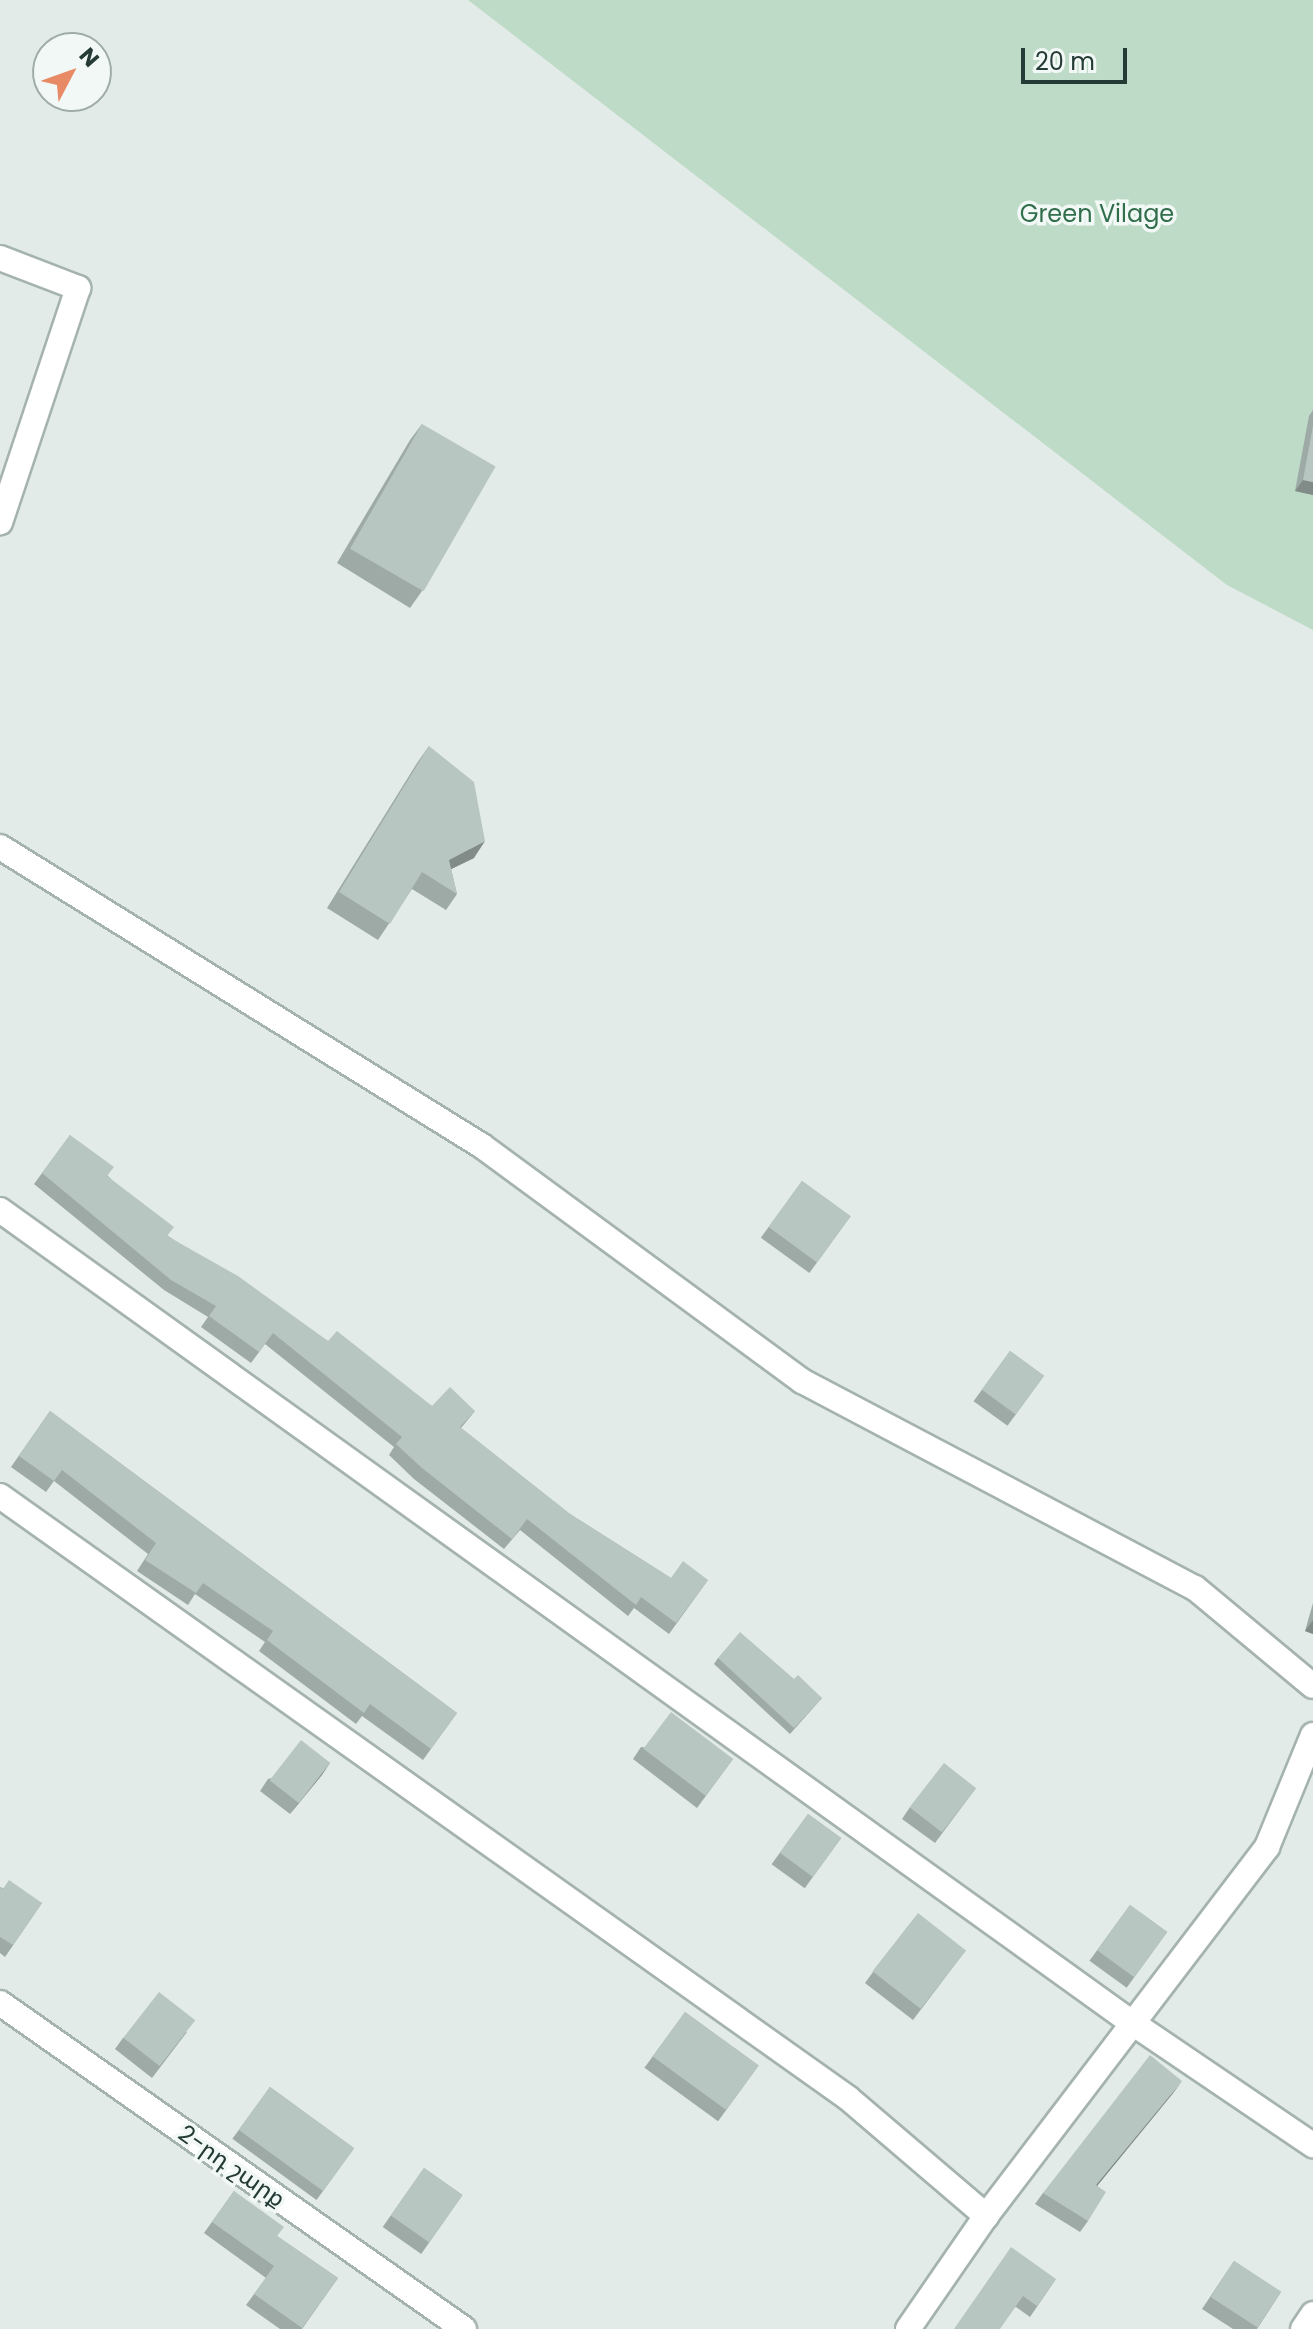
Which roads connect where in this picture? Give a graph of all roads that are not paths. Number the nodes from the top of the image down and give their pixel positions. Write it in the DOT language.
graph roads {
  1 [pos="0,258"];
  2 [pos="0,522"];
  3 [pos="0,847"];
  4 [pos="0,1210"];
  5 [pos="0,1496"];
  6 [pos="1313,1686"];
  7 [pos="1313,1735"];
  8 [pos="0,2003"];
  9 [pos="1131,2022"];
  10 [pos="1313,2145"];
  11 [pos="986,2216"];
  12 [pos="1313,2314"];
  13 [pos="464,2329"];
  14 [pos="908,2329"];
  15 [pos="1303,2329"];
  1 -- 2 [label="street"];
  3 -- 6 [label="street"];
  4 -- 9 [label="street"];
  5 -- 11 [label="street"];
  7 -- 9 [label="street"];
  8 -- 13 [label="street, 2-րդ շարք"];
  9 -- 10 [label="street"];
  9 -- 11 [label="street"];
  11 -- 14 [label="street"];
  12 -- 15 [label="street"];
}
